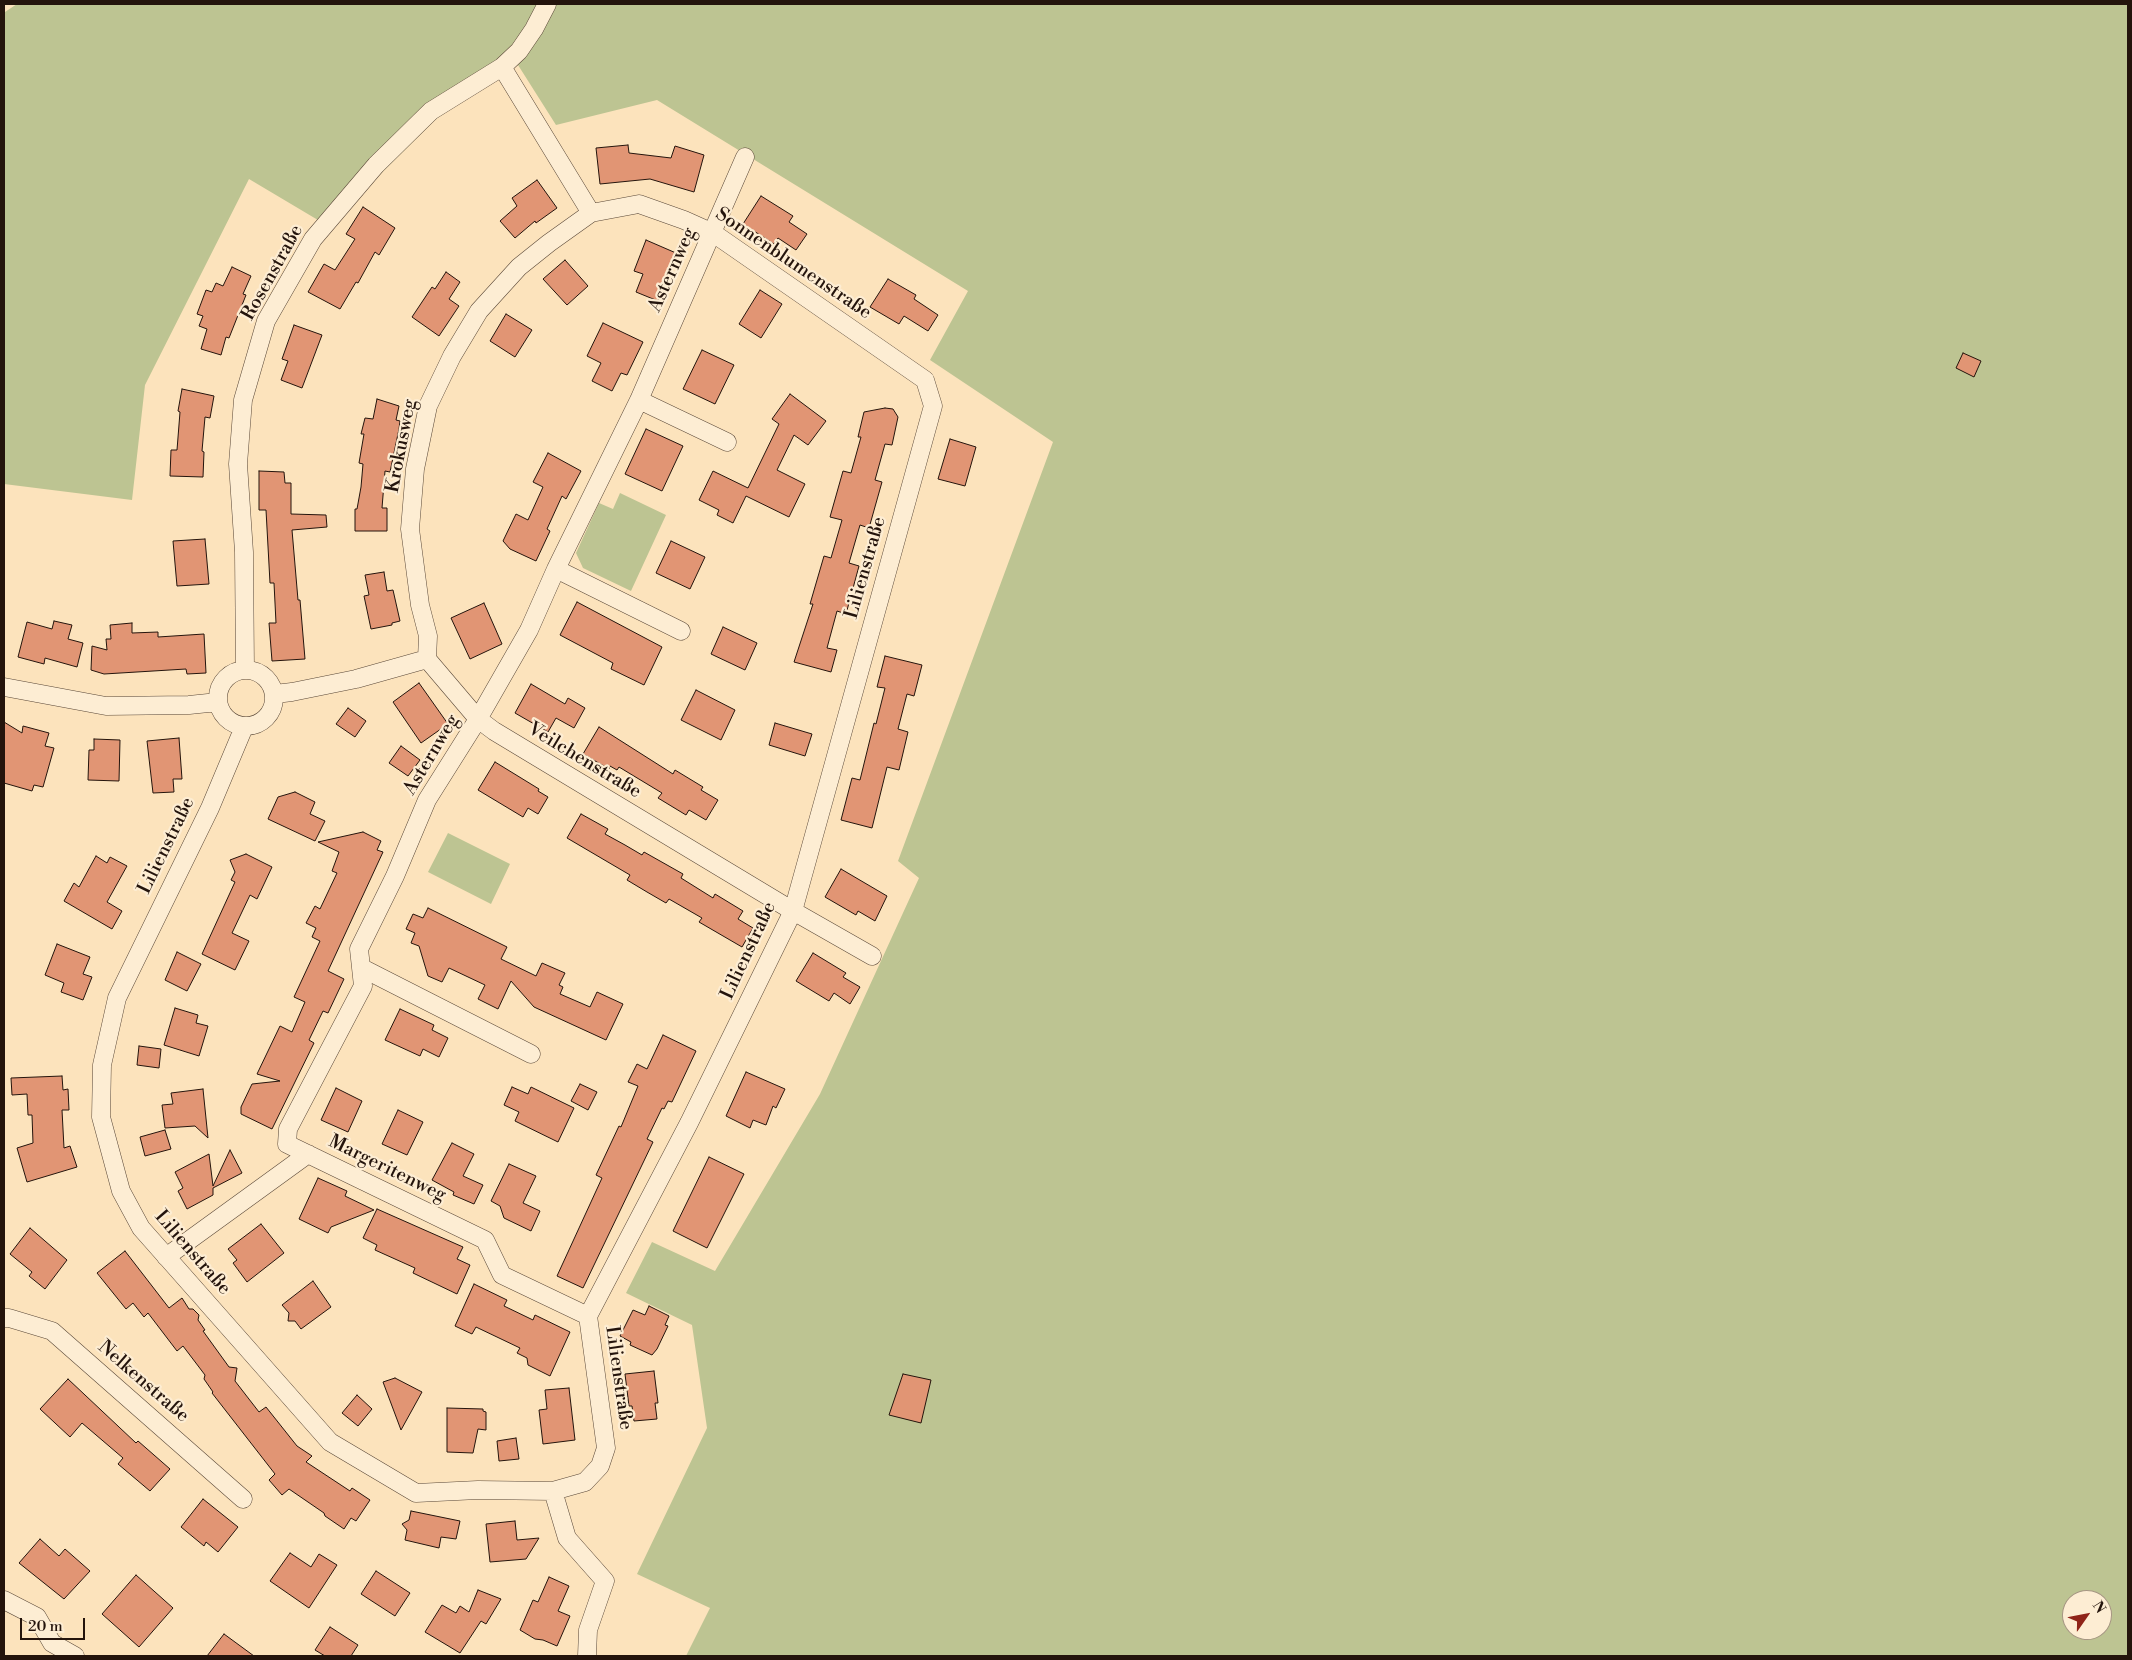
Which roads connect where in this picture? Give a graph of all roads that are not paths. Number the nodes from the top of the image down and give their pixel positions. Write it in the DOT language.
graph roads {
  1 [pos="548,4"];
  2 [pos="502,67"];
  3 [pos="746,157"];
  4 [pos="591,213"];
  5 [pos="713,233"];
  6 [pos="925,380"];
  7 [pos="639,400"];
  8 [pos="727,442"];
  9 [pos="556,569"];
  10 [pos="681,631"];
  11 [pos="427,659"];
  12 [pos="245,670"];
  13 [pos="4,687"];
  14 [pos="275,694"];
  15 [pos="218,702"];
  16 [pos="478,719"];
  17 [pos="244,727"];
  18 [pos="793,911"];
  19 [pos="872,956"];
  20 [pos="362,968"];
  21 [pos="531,1054"];
  22 [pos="308,1154"];
  23 [pos="166,1257"];
  24 [pos="588,1316"];
  25 [pos="4,1318"];
  26 [pos="553,1491"];
  27 [pos="243,1498"];
  28 [pos="4,1600"];
  29 [pos="75,1656"];
  30 [pos="587,1656"];
  1 -- 2 [label="street, Rosenstraße"];
  2 -- 4 [label="street"];
  2 -- 12 [label="street, Rosenstraße"];
  3 -- 5 [label="street, Asternweg"];
  4 -- 5 [label="street, Sonnenblumenstraße"];
  4 -- 11 [label="street, Krokusweg"];
  5 -- 6 [label="street, Sonnenblumenstraße"];
  5 -- 7 [label="street, Asternweg"];
  6 -- 18 [label="street, Lilienstraße"];
  7 -- 8 [label="street"];
  7 -- 9 [label="street, Asternweg"];
  9 -- 10 [label="street"];
  9 -- 16 [label="street, Asternweg"];
  11 -- 14 [label="street"];
  11 -- 16 [label="street, Veilchenstraße"];
  12 -- 14 [label="street"];
  12 -- 15 [label="street"];
  13 -- 15 [label="street"];
  14 -- 17 [label="street"];
  15 -- 17 [label="street"];
  16 -- 18 [label="street, Veilchenstraße"];
  16 -- 20 [label="street, Asternweg"];
  17 -- 23 [label="street, Lilienstraße"];
  18 -- 19 [label="street, Veilchenstraße"];
  18 -- 24 [label="street, Lilienstraße"];
  20 -- 21 [label="street"];
  20 -- 22 [label="street, Asternweg"];
  22 -- 23 [label="street, Margeritenweg"];
  22 -- 24 [label="street, Margeritenweg"];
  23 -- 26 [label="street, Lilienstraße"];
  24 -- 26 [label="street, Lilienstraße"];
  25 -- 27 [label="street, Nelkenstraße"];
  26 -- 30 [label="street"];
  28 -- 29 [label="street"];
}
